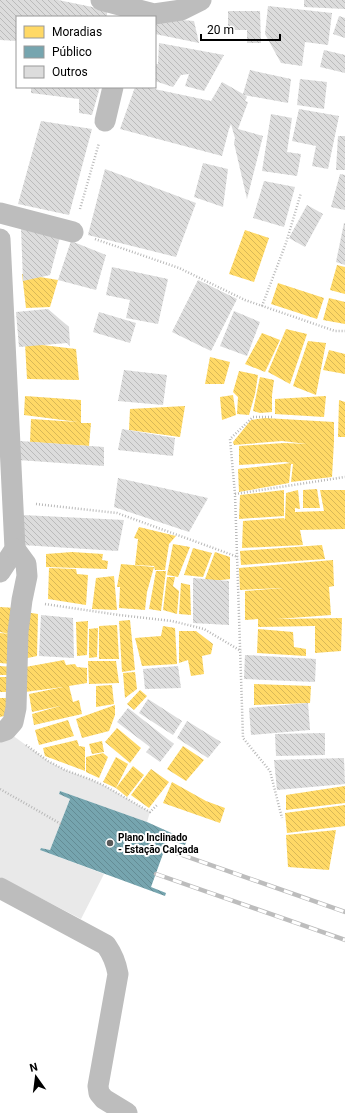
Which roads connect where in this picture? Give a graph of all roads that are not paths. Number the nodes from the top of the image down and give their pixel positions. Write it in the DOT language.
graph roads {
  1 [pos="201,0"];
  2 [pos="110,7"];
  3 [pos="113,88"];
  4 [pos="105,122"];
  5 [pos="0,213"];
  6 [pos="73,232"];
  7 [pos="0,239"];
  8 [pos="15,549"];
  9 [pos="0,572"];
  10 [pos="3,731"];
  11 [pos="0,888"];
  12 [pos="127,1113"];
  1 -- 2 [label="street"];
  3 -- 4 [label="street"];
  5 -- 6 [label="street"];
  7 -- 8 [label="street"];
  8 -- 9 [label="street"];
  8 -- 10 [label="street"];
  11 -- 12 [label="street"];
}
